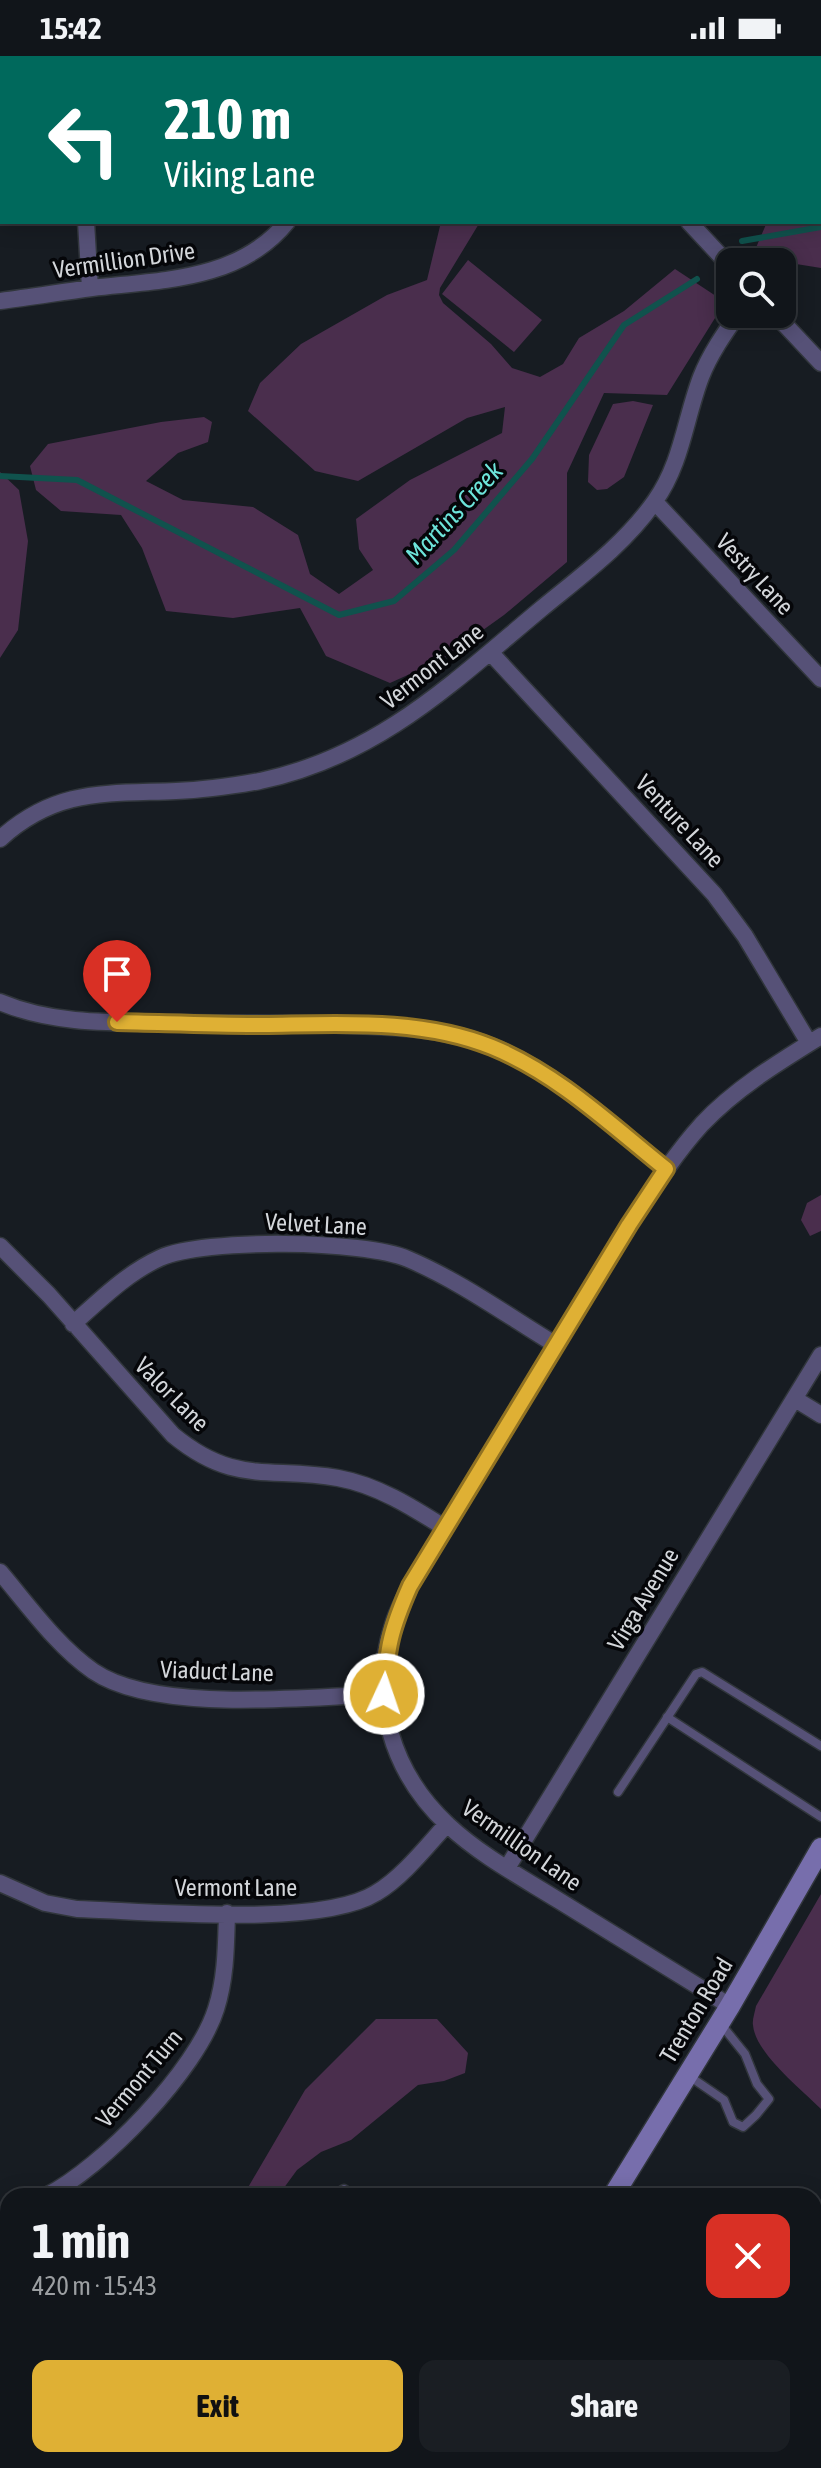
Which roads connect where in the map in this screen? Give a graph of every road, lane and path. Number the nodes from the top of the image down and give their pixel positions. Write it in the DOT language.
graph roads {
  1 [pos="86,224"];
  2 [pos="285,224"];
  3 [pos="691,224"];
  4 [pos="716,251"];
  5 [pos="90,288"];
  6 [pos="0,301"];
  7 [pos="728,328"];
  8 [pos="788,328"];
  9 [pos="821,363"];
  10 [pos="655,502"];
  11 [pos="490,652"];
  12 [pos="821,679"];
  13 [pos="0,839"];
  14 [pos="0,1002"];
  15 [pos="815,1039"];
  16 [pos="666,1169"];
  17 [pos="0,1246"];
  18 [pos="73,1324"];
  19 [pos="556,1345"];
  20 [pos="821,1355"];
  21 [pos="795,1399"];
  22 [pos="821,1415"];
  23 [pos="445,1528"];
  24 [pos="0,1572"];
  25 [pos="384,1694"];
  26 [pos="667,1717"];
  27 [pos="821,1746"];
  28 [pos="618,1792"];
  29 [pos="821,1817"];
  30 [pos="447,1824"];
  31 [pos="821,1848"];
  32 [pos="507,1868"];
  33 [pos="0,1883"];
  34 [pos="227,1913"];
  35 [pos="724,2014"];
  36 [pos="688,2075"];
  37 [pos="59,2188"];
  38 [pos="618,2188"];
  1 -- 5 [label="street"];
  2 -- 5 [label="street, Vermillion Drive"];
  3 -- 4 [label="street"];
  5 -- 6 [label="street, Vermillion Drive"];
  7 -- 10 [label="street, Vermont Lane"];
  8 -- 9 [label="street"];
  10 -- 11 [label="street, Vermont Lane"];
  10 -- 12 [label="street, Vestry Lane"];
  11 -- 13 [label="street, Vermont Lane"];
  11 -- 15 [label="street, Venture Lane"];
  14 -- 16 [label="street"];
  15 -- 16 [label="street, Vermillion Lane"];
  16 -- 19 [label="street, Vermillion Lane"];
  17 -- 18 [label="street, Valor Lane"];
  18 -- 19 [label="street, Velvet Lane"];
  18 -- 23 [label="street, Valor Lane"];
  19 -- 23 [label="street, Vermillion Lane"];
  20 -- 21 [label="street, Virga Avenue"];
  21 -- 22 [label="street"];
  21 -- 32 [label="street, Virga Avenue"];
  23 -- 25 [label="street, Vermillion Lane"];
  24 -- 25 [label="street, Viaduct Lane"];
  25 -- 30 [label="street, Vermillion Lane"];
  26 -- 27 [label="lane"];
  26 -- 28 [label="lane"];
  26 -- 29 [label="lane"];
  30 -- 32 [label="street, Vermillion Lane"];
  30 -- 34 [label="street, Vermont Lane"];
  31 -- 35 [label="main road, Trenton Road"];
  32 -- 35 [label="street, Vermillion Lane"];
  33 -- 34 [label="street, Vermont Lane"];
  34 -- 37 [label="street, Vermont Turn"];
  35 -- 36 [label="main road, Trenton Road"];
  35 -- 36 [label="lane"];
  36 -- 38 [label="main road, Trenton Road"];
}
